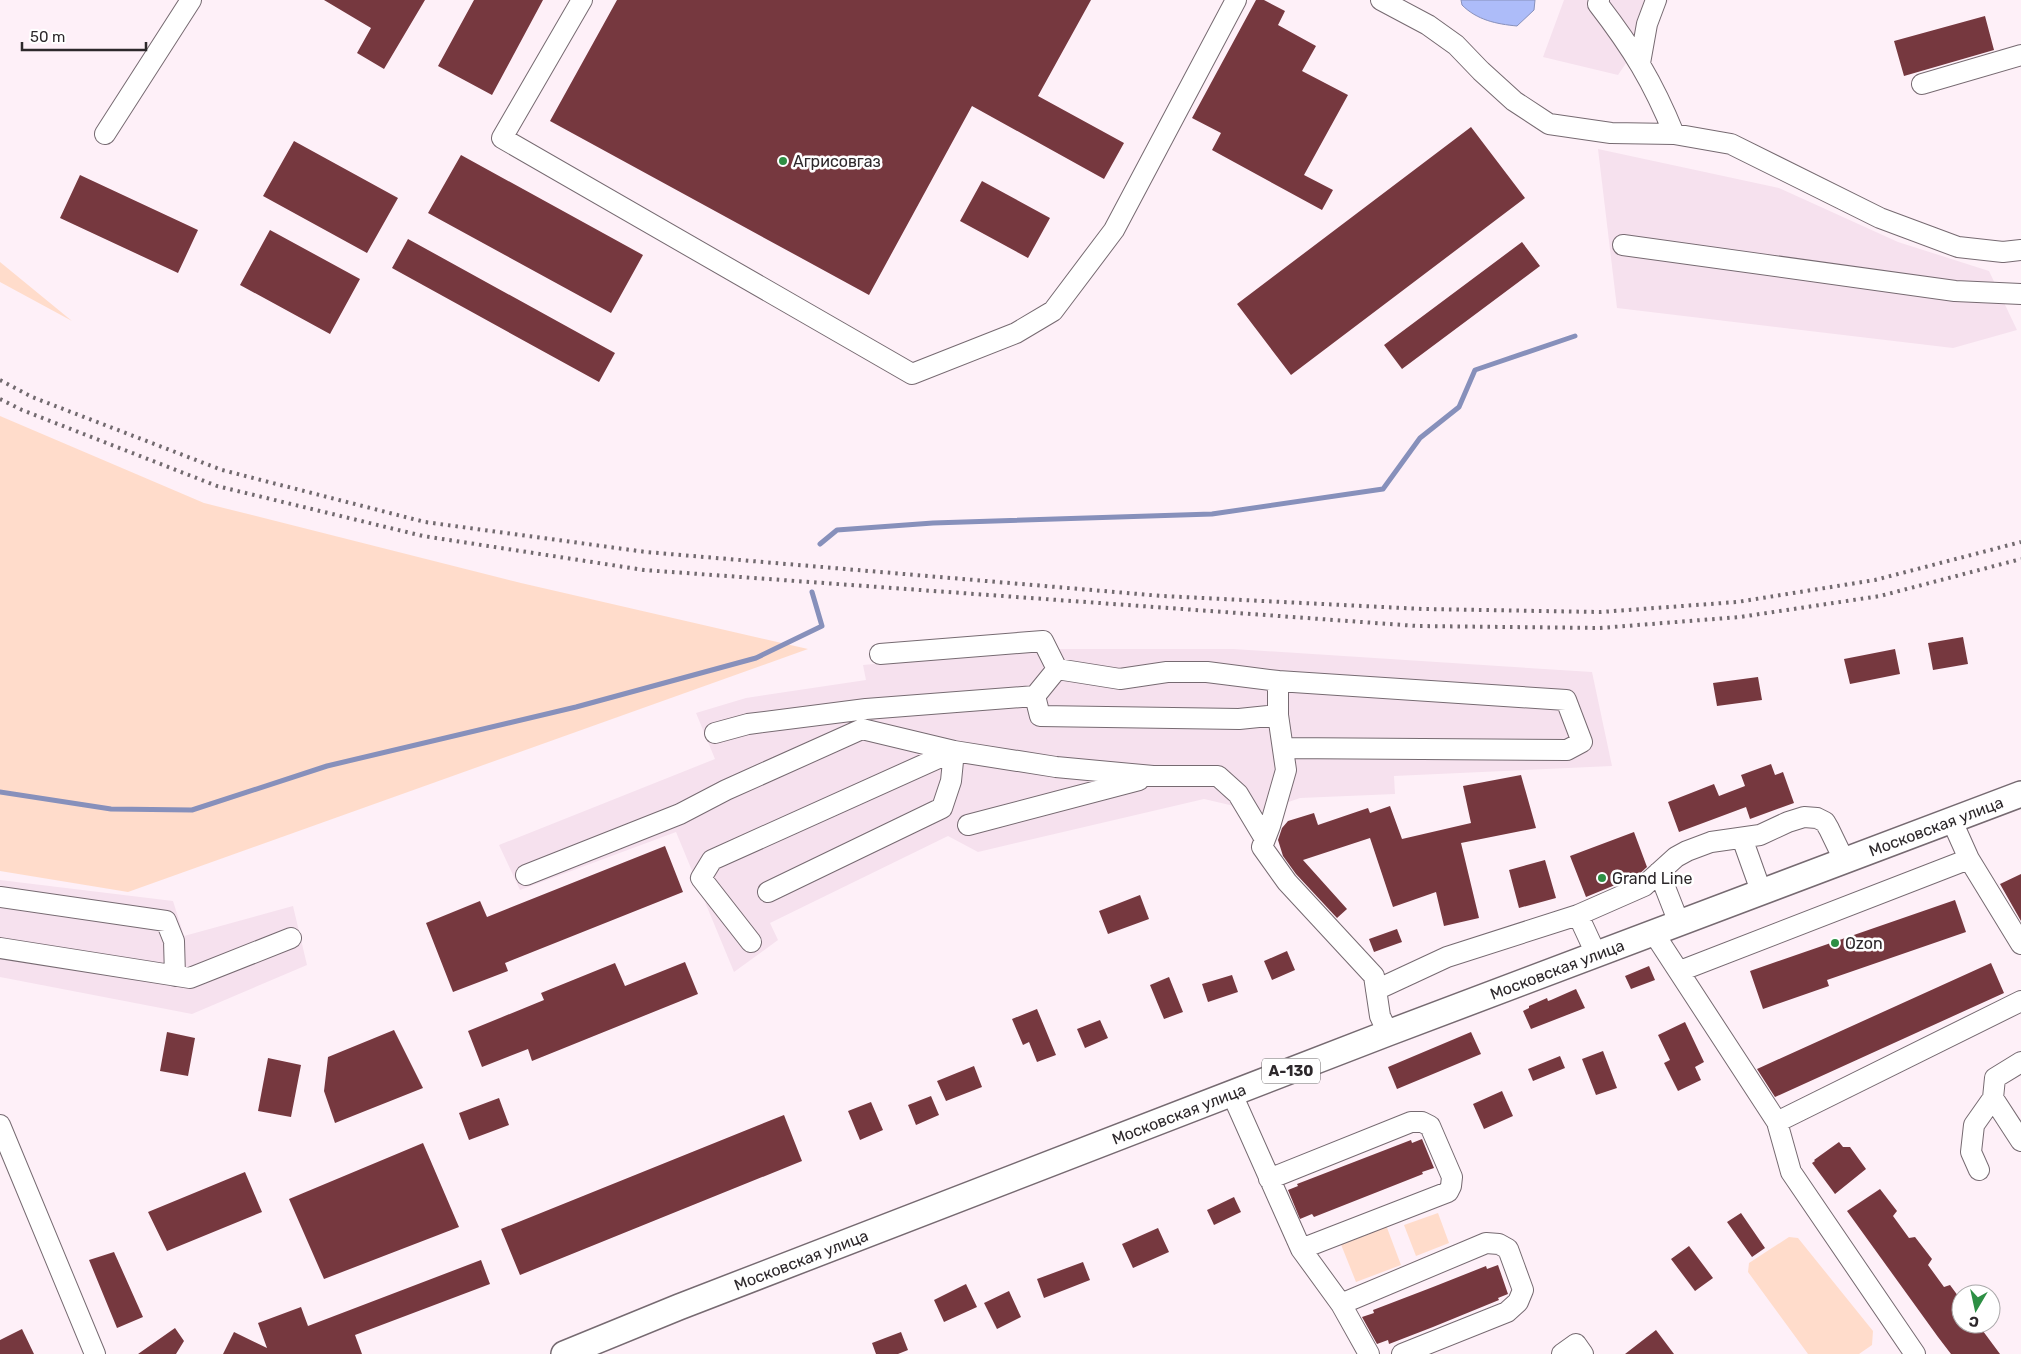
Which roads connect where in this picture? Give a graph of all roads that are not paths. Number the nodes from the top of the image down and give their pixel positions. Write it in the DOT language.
graph roads {
  1 [pos="190,0"];
  2 [pos="582,0"];
  3 [pos="1236,0"];
  4 [pos="1382,0"];
  5 [pos="1599,0"];
  6 [pos="1656,0"];
  7 [pos="2021,54"];
  8 [pos="1640,63"];
  9 [pos="1922,84"];
  10 [pos="105,134"];
  11 [pos="1674,134"];
  12 [pos="1623,245"];
  13 [pos="2021,250"];
  14 [pos="2021,294"];
  15 [pos="880,654"];
  16 [pos="1057,669"];
  17 [pos="1278,681"];
  18 [pos="1035,696"];
  19 [pos="866,709"];
  20 [pos="1278,715"];
  21 [pos="814,716"];
  22 [pos="862,729"];
  23 [pos="714,732"];
  24 [pos="833,742"];
  25 [pos="1283,748"];
  26 [pos="954,751"];
  27 [pos="1153,776"];
  28 [pos="2021,794"];
  29 [pos="1952,821"];
  30 [pos="968,825"];
  31 [pos="1265,838"];
  32 [pos="1742,838"];
  33 [pos="1970,859"];
  34 [pos="1844,860"];
  35 [pos="1659,872"];
  36 [pos="526,875"];
  37 [pos="1761,891"];
  38 [pos="768,892"];
  39 [pos="0,897"];
  40 [pos="1578,915"];
  41 [pos="1679,923"];
  42 [pos="1653,932"];
  43 [pos="291,938"];
  44 [pos="751,942"];
  45 [pos="2021,944"];
  46 [pos="0,948"];
  47 [pos="1596,954"];
  48 [pos="1680,971"];
  49 [pos="175,976"];
  50 [pos="1376,990"];
  51 [pos="2021,1001"];
  52 [pos="1388,1034"];
  53 [pos="2021,1062"];
  54 [pos="1232,1094"];
  55 [pos="1992,1098"];
  56 [pos="1777,1122"];
  57 [pos="0,1125"];
  58 [pos="2021,1141"];
  59 [pos="1979,1170"];
  60 [pos="1269,1178"];
  61 [pos="1301,1249"];
  62 [pos="1341,1304"];
  63 [pos="95,1354"];
  64 [pos="564,1354"];
  65 [pos="1369,1354"];
  66 [pos="1402,1354"];
  67 [pos="1562,1354"];
  68 [pos="1583,1354"];
  69 [pos="1915,1354"];
  1 -- 10 [label="street"];
  2 -- 3 [label="street"];
  4 -- 11 [label="street"];
  5 -- 8 [label="street"];
  6 -- 8 [label="street"];
  7 -- 9 [label="street"];
  8 -- 11 [label="street"];
  11 -- 13 [label="street"];
  12 -- 14 [label="street"];
  15 -- 16 [label="street"];
  16 -- 17 [label="street"];
  16 -- 18 [label="street"];
  17 -- 20 [label="street"];
  17 -- 25 [label="street"];
  18 -- 19 [label="street"];
  18 -- 20 [label="street"];
  19 -- 21 [label="street"];
  19 -- 22 [label="street"];
  20 -- 25 [label="street"];
  21 -- 23 [label="street"];
  21 -- 24 [label="street"];
  22 -- 24 [label="street"];
  22 -- 26 [label="street"];
  24 -- 36 [label="street"];
  25 -- 31 [label="street"];
  26 -- 27 [label="street"];
  26 -- 38 [label="street"];
  26 -- 44 [label="street"];
  27 -- 30 [label="street"];
  27 -- 31 [label="street"];
  28 -- 29 [label="main road, Московская улица / А-130"];
  29 -- 33 [label="street"];
  29 -- 34 [label="main road, Московская улица / А-130"];
  31 -- 50 [label="street"];
  32 -- 34 [label="street"];
  32 -- 35 [label="street"];
  32 -- 37 [label="street"];
  33 -- 45 [label="street"];
  33 -- 48 [label="street"];
  34 -- 37 [label="main road, Московская улица / А-130"];
  35 -- 40 [label="street"];
  35 -- 41 [label="street"];
  37 -- 41 [label="main road, Московская улица / А-130"];
  39 -- 49 [label="street"];
  40 -- 47 [label="street"];
  40 -- 50 [label="street"];
  41 -- 42 [label="main road, Московская улица / А-130"];
  42 -- 47 [label="main road, Московская улица / А-130"];
  42 -- 48 [label="street"];
  43 -- 49 [label="street"];
  46 -- 49 [label="street"];
  47 -- 52 [label="main road, Московская улица / А-130"];
  48 -- 56 [label="street"];
  50 -- 52 [label="street"];
  51 -- 56 [label="street"];
  52 -- 54 [label="main road, Московская улица / А-130"];
  53 -- 55 [label="street"];
  54 -- 60 [label="street"];
  54 -- 64 [label="main road, Московская улица / А-130"];
  55 -- 58 [label="street"];
  55 -- 59 [label="street"];
  56 -- 69 [label="street"];
  57 -- 63 [label="street"];
  60 -- 61 [label="street"];
  60 -- 61 [label="street"];
  61 -- 62 [label="street"];
  62 -- 65 [label="street"];
  62 -- 66 [label="street"];
  67 -- 68 [label="street"];
}
